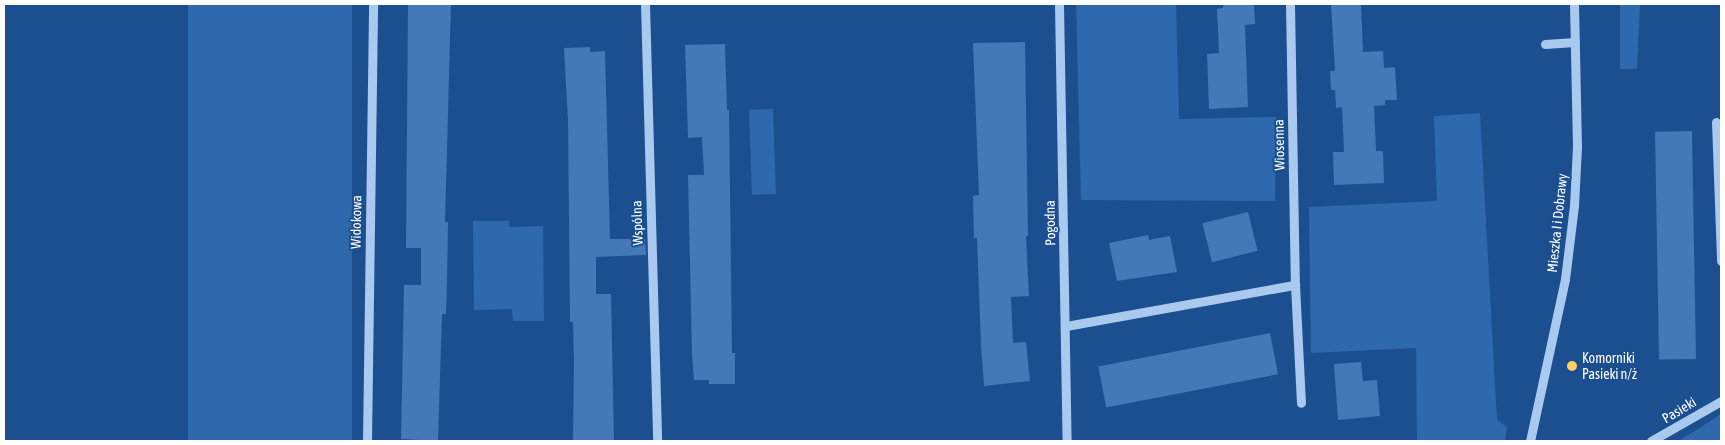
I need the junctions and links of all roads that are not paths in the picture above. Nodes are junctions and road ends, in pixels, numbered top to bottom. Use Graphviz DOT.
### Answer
graph roads {
  1 [pos="373,4"];
  2 [pos="646,4"];
  3 [pos="1059,4"];
  4 [pos="1290,4"];
  5 [pos="1574,4"];
  6 [pos="1575,42"];
  7 [pos="1545,44"];
  8 [pos="1716,122"];
  9 [pos="1721,261"];
  10 [pos="1295,286"];
  11 [pos="1066,326"];
  12 [pos="1721,401"];
  13 [pos="1301,402"];
  14 [pos="367,441"];
  15 [pos="657,441"];
  16 [pos="1067,441"];
  17 [pos="1530,441"];
  18 [pos="1651,441"];
  1 -- 14 [label="street, Widokowa"];
  2 -- 15 [label="street, Wspólna"];
  3 -- 11 [label="street, Pogodna"];
  4 -- 10 [label="street, Wiosenna"];
  5 -- 6 [label="street, Mieszka I i Dobrawy"];
  6 -- 7 [label="street"];
  6 -- 17 [label="street, Mieszka I i Dobrawy"];
  8 -- 9 [label="street"];
  10 -- 11 [label="street"];
  10 -- 13 [label="street, Wiosenna"];
  11 -- 16 [label="street, Pogodna"];
  12 -- 18 [label="street, Pasieki"];
}
